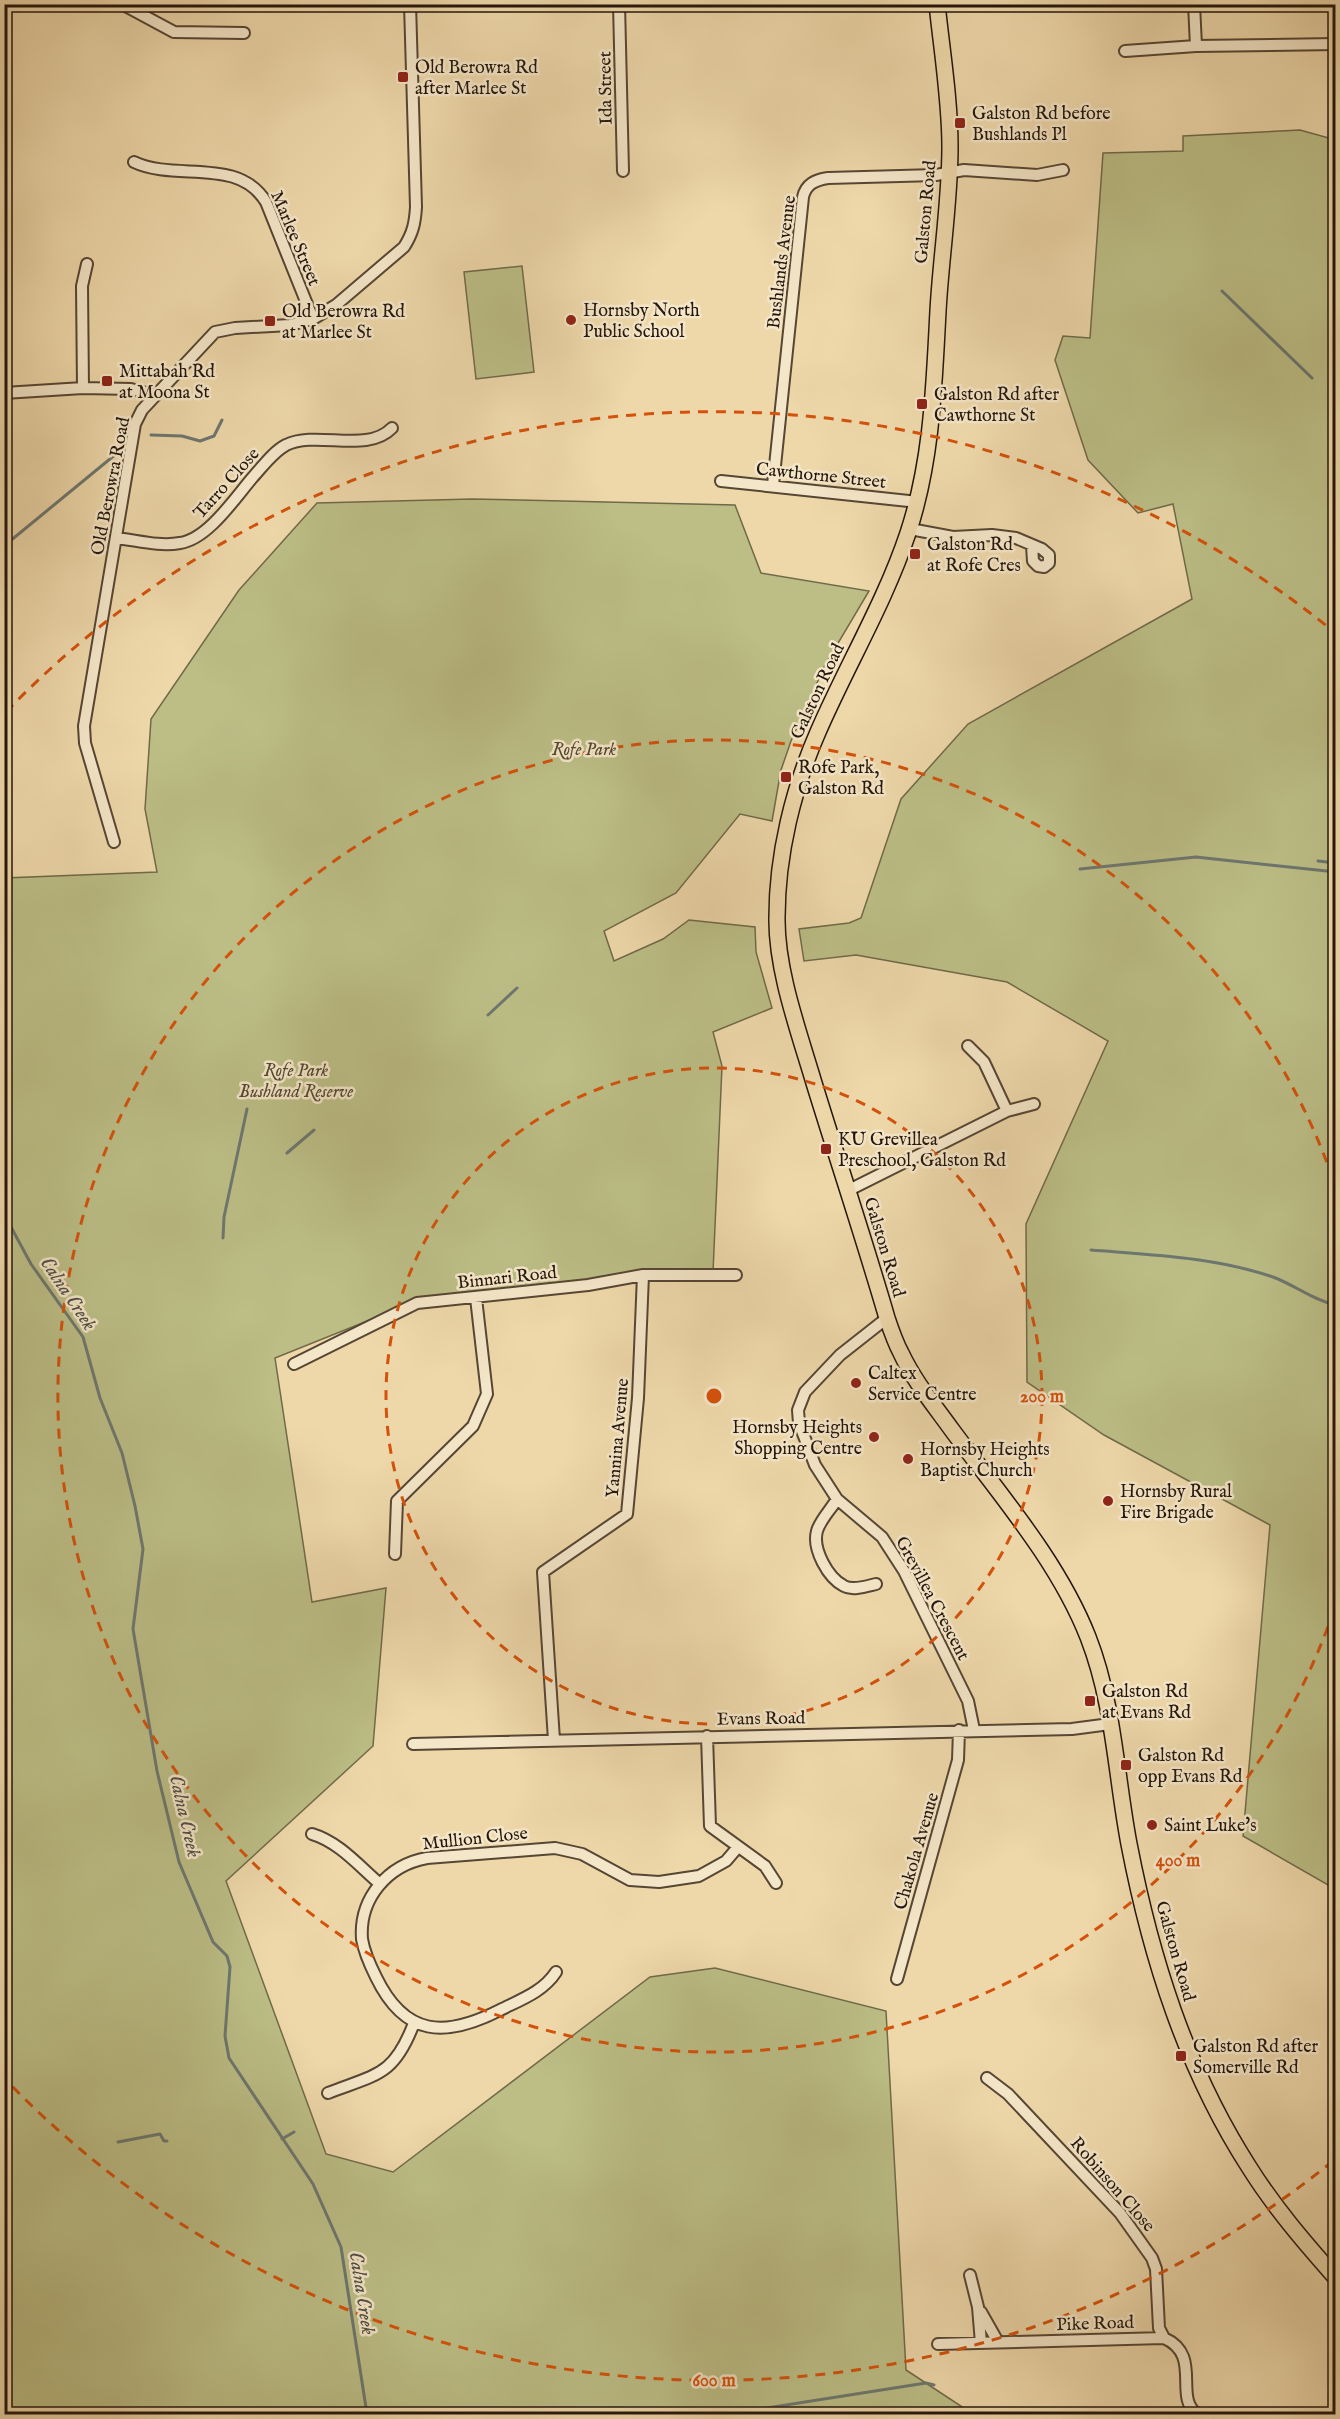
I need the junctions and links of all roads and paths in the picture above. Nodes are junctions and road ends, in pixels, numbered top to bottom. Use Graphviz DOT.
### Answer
graph roads {
  1 [pos="122,4"];
  2 [pos="410,4"];
  3 [pos="619,4"];
  4 [pos="937,4"];
  5 [pos="1194,4"];
  6 [pos="244,33"];
  7 [pos="1335,44"];
  8 [pos="1196,46"];
  9 [pos="1125,51"];
  10 [pos="134,162"];
  11 [pos="1064,170"];
  12 [pos="623,171"];
  13 [pos="949,173"];
  14 [pos="87,264"];
  15 [pos="313,319"];
  16 [pos="83,388"];
  17 [pos="4,393"];
  18 [pos="153,398"];
  19 [pos="392,428"];
  20 [pos="721,481"];
  21 [pos="773,485"];
  22 [pos="918,502"];
  23 [pos="910,529"];
  24 [pos="116,538"];
  25 [pos="1032,546"];
  26 [pos="114,842"];
  27 [pos="968,1046"];
  28 [pos="1034,1104"];
  29 [pos="1006,1111"];
  30 [pos="847,1191"];
  31 [pos="644,1275"];
  32 [pos="736,1275"];
  33 [pos="476,1298"];
  34 [pos="886,1318"];
  35 [pos="294,1364"];
  36 [pos="837,1499"];
  37 [pos="395,1554"];
  38 [pos="876,1584"];
  39 [pos="1110,1724"];
  40 [pos="959,1730"];
  41 [pos="974,1730"];
  42 [pos="707,1736"];
  43 [pos="555,1740"];
  44 [pos="413,1744"];
  45 [pos="312,1834"];
  46 [pos="738,1846"];
  47 [pos="380,1884"];
  48 [pos="776,1884"];
  49 [pos="556,1972"];
  50 [pos="897,1979"];
  51 [pos="414,2023"];
  52 [pos="987,2078"];
  53 [pos="328,2093"];
  54 [pos="970,2276"];
  55 [pos="1335,2278"];
  56 [pos="978,2307"];
  57 [pos="1164,2338"];
  58 [pos="998,2342"];
  59 [pos="981,2343"];
  60 [pos="938,2344"];
  61 [pos="1197,2415"];
  1 -- 6 [label="street"];
  2 -- 15 [label="street, Old Berowra Road"];
  3 -- 12 [label="street, Ida Street"];
  4 -- 13 [label="main road, Galston Road"];
  5 -- 8 [label="street"];
  7 -- 8 [label="street"];
  8 -- 9 [label="street"];
  10 -- 15 [label="street, Marlee Street"];
  11 -- 13 [label="street"];
  13 -- 21 [label="street, Bushlands Avenue"];
  13 -- 22 [label="main road, Galston Road"];
  14 -- 16 [label="street"];
  15 -- 18 [label="street, Old Berowra Road"];
  16 -- 17 [label="street"];
  16 -- 18 [label="street"];
  18 -- 24 [label="street, Old Berowra Road"];
  19 -- 24 [label="street, Tarro Close"];
  20 -- 21 [label="street, Cawthorne Street"];
  21 -- 22 [label="street, Cawthorne Street"];
  22 -- 23 [label="main road, Galston Road"];
  23 -- 25 [label="street"];
  23 -- 30 [label="main road, Galston Road"];
  24 -- 26 [label="street, Old Berowra Road"];
  27 -- 29 [label="street"];
  28 -- 29 [label="street"];
  29 -- 30 [label="street"];
  30 -- 34 [label="main road, Galston Road"];
  31 -- 32 [label="street, Binnari Road"];
  31 -- 33 [label="street, Binnari Road"];
  31 -- 43 [label="street, Yannina Avenue"];
  33 -- 35 [label="street, Binnari Road"];
  33 -- 37 [label="street"];
  34 -- 36 [label="street, Grevillea Crescent"];
  34 -- 39 [label="main road, Galston Road"];
  36 -- 38 [label="street"];
  36 -- 41 [label="street, Grevillea Crescent"];
  39 -- 41 [label="street, Evans Road"];
  39 -- 55 [label="main road, Galston Road"];
  40 -- 41 [label="street, Evans Road"];
  40 -- 42 [label="street, Evans Road"];
  40 -- 50 [label="street, Chakola Avenue"];
  42 -- 43 [label="street, Evans Road"];
  42 -- 46 [label="street"];
  43 -- 44 [label="street, Evans Road"];
  45 -- 47 [label="street"];
  46 -- 47 [label="street, Mullion Close"];
  46 -- 48 [label="street"];
  47 -- 51 [label="street, Mullion Close"];
  49 -- 51 [label="street"];
  51 -- 53 [label="street"];
  52 -- 57 [label="street, Robinson Close"];
  54 -- 56 [label="street"];
  56 -- 58 [label="street"];
  56 -- 59 [label="street"];
  57 -- 58 [label="street, Pike Road"];
  57 -- 61 [label="street"];
  58 -- 59 [label="street, Pike Road"];
  59 -- 60 [label="street, Pike Road"];
}
